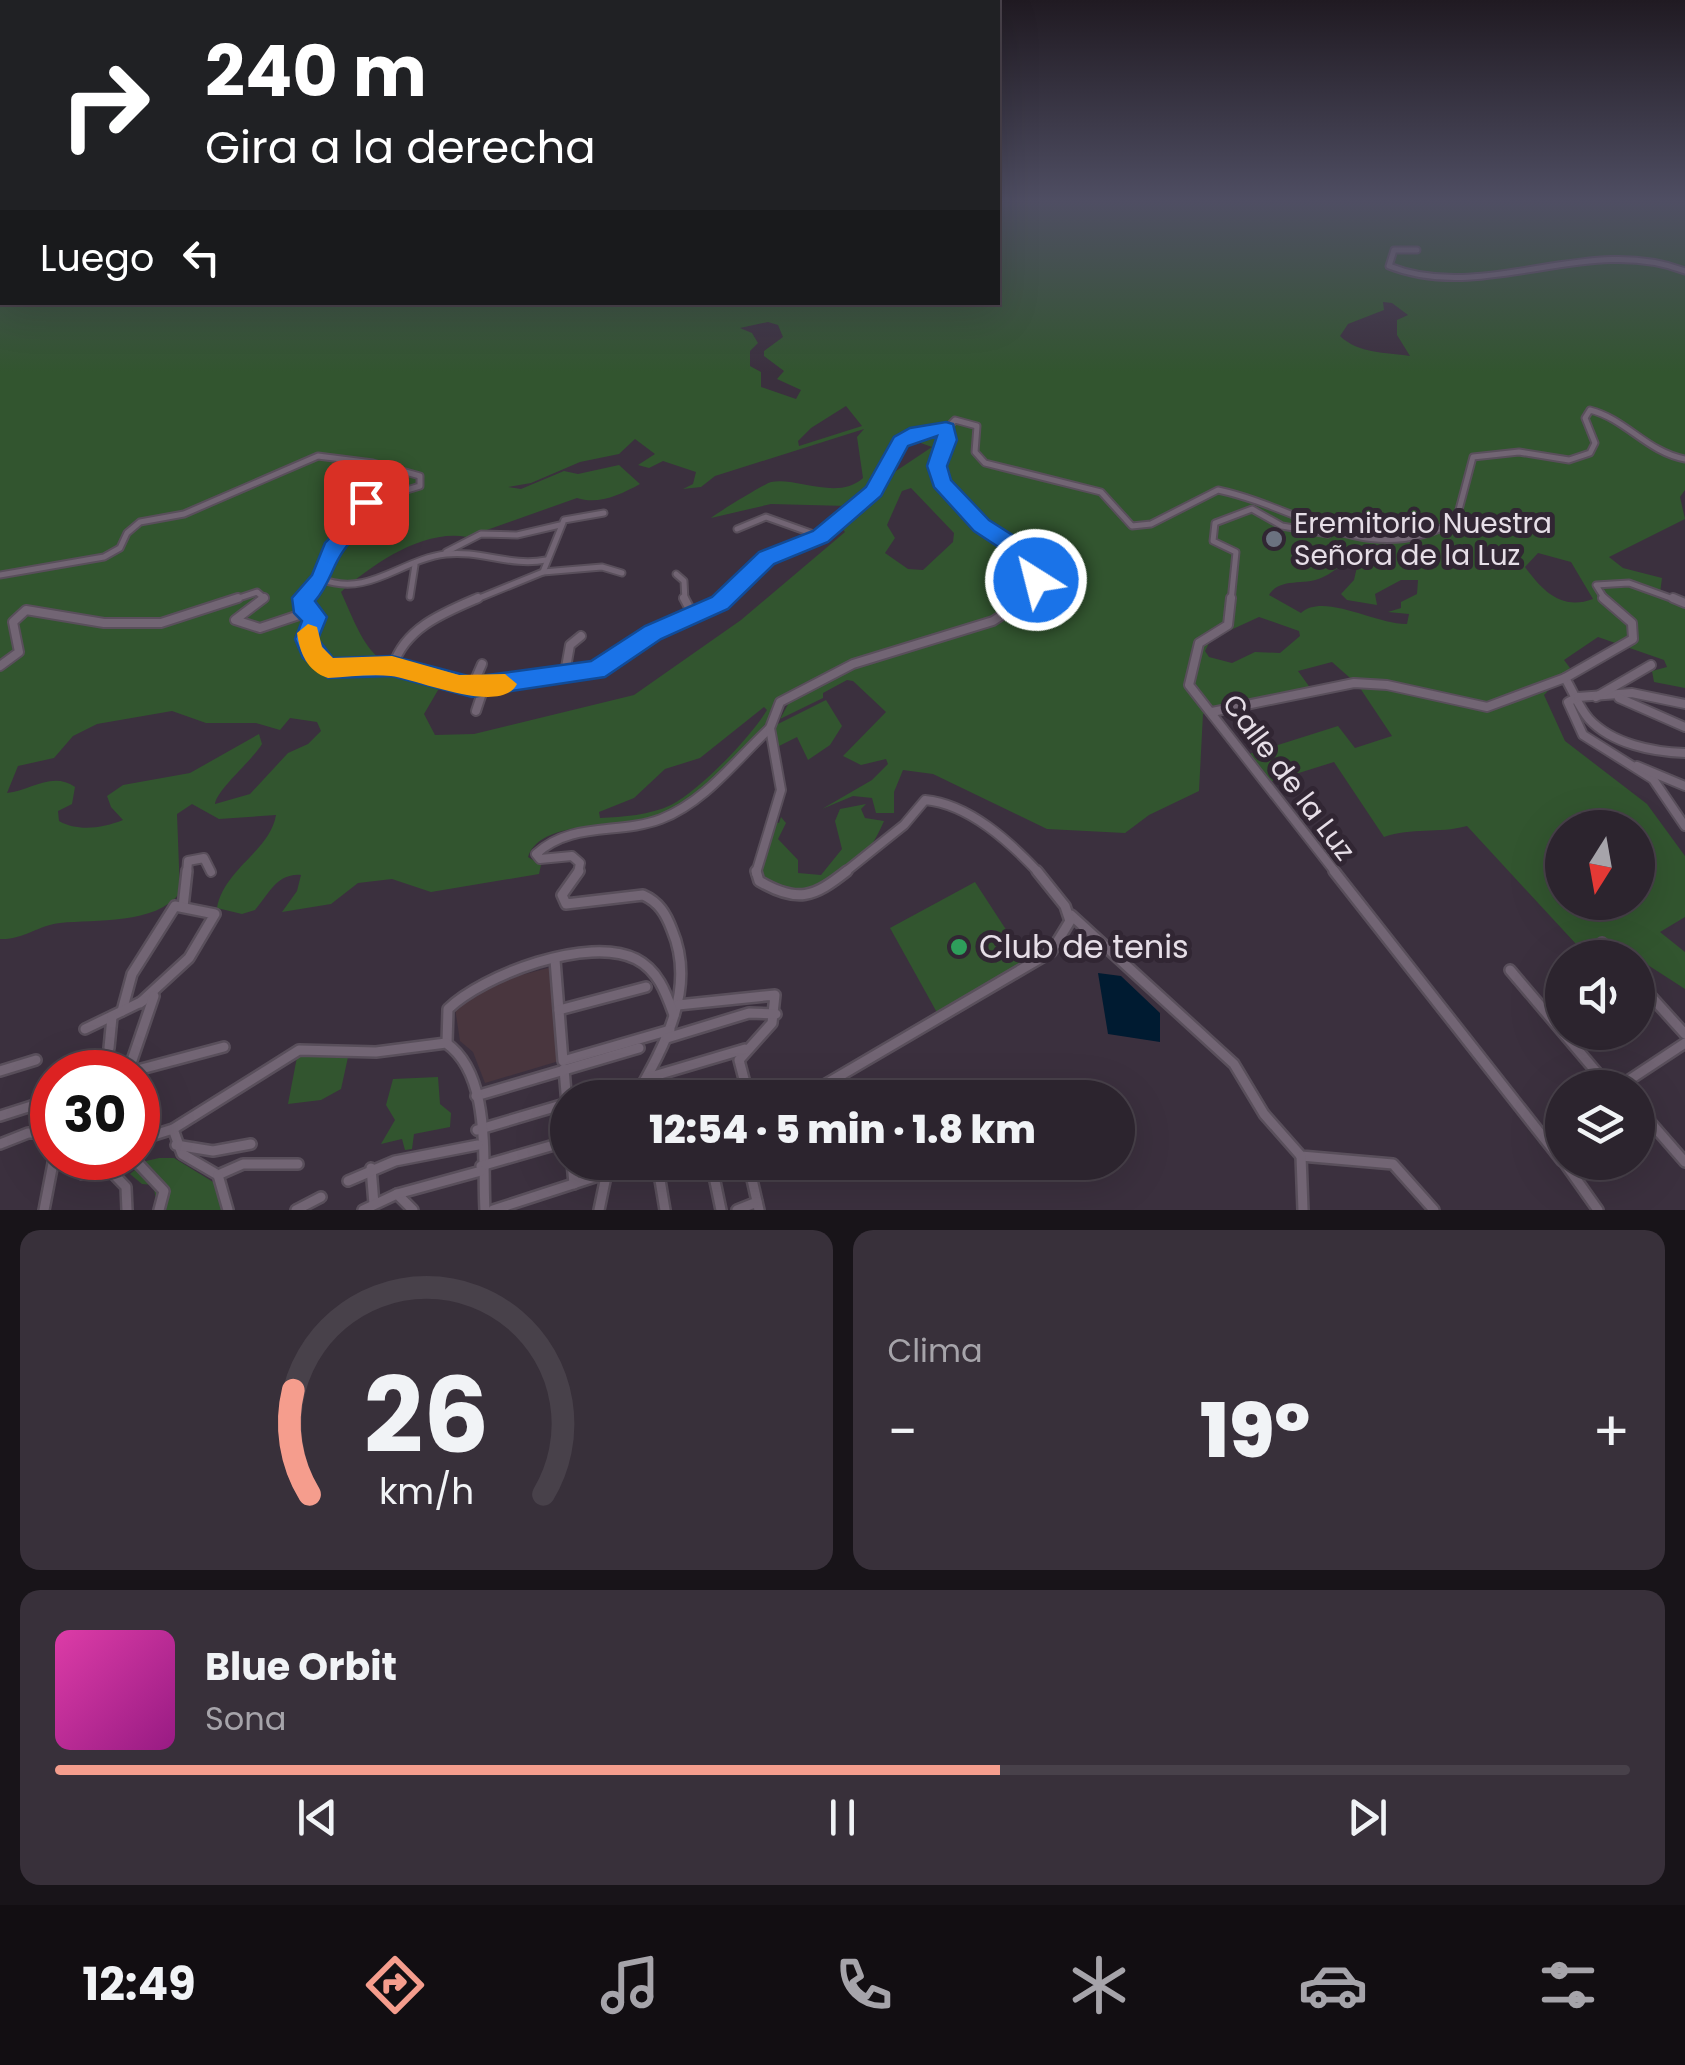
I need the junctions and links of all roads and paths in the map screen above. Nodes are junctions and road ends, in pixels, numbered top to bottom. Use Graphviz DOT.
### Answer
graph roads {
  1 [pos="1391,259"];
  2 [pos="1602,259"];
  3 [pos="1648,259"];
  4 [pos="1685,271"];
  5 [pos="946,429"];
  6 [pos="1685,459"];
  7 [pos="1268,508"];
  8 [pos="604,512"];
  9 [pos="560,525"];
  10 [pos="1282,526"];
  11 [pos="737,529"];
  12 [pos="1344,535"];
  13 [pos="820,536"];
  14 [pos="444,552"];
  15 [pos="547,560"];
  16 [pos="414,565"];
  17 [pos="543,572"];
  18 [pos="622,573"];
  19 [pos="676,574"];
  20 [pos="0,575"];
  21 [pos="322,579"];
  22 [pos="410,598"];
  23 [pos="1685,603"];
  24 [pos="305,613"];
  25 [pos="693,615"];
  26 [pos="581,636"];
  27 [pos="482,664"];
  28 [pos="1651,665"];
  29 [pos="0,666"];
  30 [pos="392,666"];
  31 [pos="564,673"];
  32 [pos="1565,678"];
  33 [pos="472,687"];
  34 [pos="484,687"];
  35 [pos="1578,697"];
  36 [pos="1595,697"];
  37 [pos="1618,698"];
  38 [pos="1685,704"];
  39 [pos="476,711"];
  40 [pos="1212,712"];
  41 [pos="770,728"];
  42 [pos="1685,729"];
  43 [pos="1685,753"];
  44 [pos="1626,763"];
  45 [pos="1685,786"];
  46 [pos="1685,826"];
  47 [pos="211,872"];
  48 [pos="183,907"];
  49 [pos="1069,913"];
  50 [pos="555,960"];
  51 [pos="1510,970"];
  52 [pos="646,987"];
  53 [pos="1655,1001"];
  54 [pos="140,1002"];
  55 [pos="678,1005"];
  56 [pos="559,1010"];
  57 [pos="117,1014"];
  58 [pos="776,1014"];
  59 [pos="674,1017"];
  60 [pos="85,1029"];
  61 [pos="668,1034"];
  62 [pos="1685,1034"];
  63 [pos="448,1043"];
  64 [pos="1685,1043"];
  65 [pos="109,1048"];
  66 [pos="224,1048"];
  67 [pos="639,1048"];
  68 [pos="746,1049"];
  69 [pos="136,1050"];
  70 [pos="30,1062"];
  71 [pos="160,1064"];
  72 [pos="564,1069"];
  73 [pos="1601,1070"];
  74 [pos="1643,1070"];
  75 [pos="0,1072"];
  76 [pos="646,1078"];
  77 [pos="565,1080"];
  78 [pos="745,1080"];
  79 [pos="833,1080"];
  80 [pos="476,1096"];
  81 [pos="30,1106"];
  82 [pos="550,1108"];
  83 [pos="0,1116"];
  84 [pos="173,1128"];
  85 [pos="1655,1128"];
  86 [pos="478,1130"];
  87 [pos="160,1132"];
  88 [pos="30,1133"];
  89 [pos="1545,1137"];
  90 [pos="0,1144"];
  91 [pos="251,1144"];
  92 [pos="176,1145"];
  93 [pos="478,1145"];
  94 [pos="550,1147"];
  95 [pos="1301,1156"];
  96 [pos="1685,1162"];
  97 [pos="298,1164"];
  98 [pos="371,1168"];
  99 [pos="481,1168"];
  100 [pos="218,1175"];
  101 [pos="50,1180"];
  102 [pos="120,1180"];
  103 [pos="154,1180"];
  104 [pos="574,1180"];
  105 [pos="587,1180"];
  106 [pos="605,1180"];
  107 [pos="661,1180"];
  108 [pos="715,1180"];
  109 [pos="752,1180"];
  110 [pos="1576,1180"];
  111 [pos="348,1182"];
  112 [pos="574,1184"];
  113 [pos="396,1194"];
  114 [pos="321,1198"];
  115 [pos="374,1204"];
  116 [pos="758,1206"];
  117 [pos="44,1210"];
  118 [pos="127,1210"];
  119 [pos="159,1210"];
  120 [pos="228,1210"];
  121 [pos="296,1210"];
  122 [pos="363,1210"];
  123 [pos="413,1210"];
  124 [pos="484,1210"];
  125 [pos="493,1210"];
  126 [pos="600,1210"];
  127 [pos="665,1210"];
  128 [pos="722,1210"];
  129 [pos="737,1210"];
  130 [pos="1303,1210"];
  131 [pos="1434,1210"];
  132 [pos="1598,1210"];
  1 -- 2 [label="street"];
  3 -- 4 [label="street"];
  5 -- 7 [label="street"];
  5 -- 13 [label="street"];
  5 -- 41 [label="street"];
  6 -- 12 [label="street"];
  7 -- 10 [label="street"];
  7 -- 12 [label="street"];
  8 -- 9 [label="street"];
  9 -- 14 [label="street"];
  9 -- 15 [label="street"];
  10 -- 12 [label="street, Calle de la Luz"];
  10 -- 40 [label="street, Calle de la Luz"];
  11 -- 13 [label="street"];
  13 -- 25 [label="street"];
  14 -- 15 [label="street"];
  14 -- 16 [label="street"];
  15 -- 17 [label="street"];
  16 -- 21 [label="street"];
  16 -- 22 [label="street"];
  17 -- 18 [label="street"];
  17 -- 30 [label="street"];
  19 -- 25 [label="street"];
  20 -- 21 [label="street"];
  21 -- 24 [label="street"];
  23 -- 32 [label="street"];
  24 -- 29 [label="street"];
  24 -- 30 [label="street"];
  25 -- 31 [label="street"];
  26 -- 31 [label="street"];
  27 -- 33 [label="street"];
  28 -- 36 [label="street"];
  30 -- 33 [label="street"];
  31 -- 34 [label="street"];
  32 -- 35 [label="street"];
  32 -- 40 [label="street"];
  33 -- 34 [label="street"];
  34 -- 39 [label="street"];
  35 -- 36 [label="street"];
  35 -- 43 [label="street"];
  35 -- 44 [label="street"];
  36 -- 37 [label="street"];
  37 -- 38 [label="street"];
  37 -- 42 [label="street"];
  40 -- 89 [label="street, Calle de la Luz"];
  41 -- 49 [label="street"];
  41 -- 55 [label="street"];
  44 -- 45 [label="street"];
  44 -- 46 [label="street"];
  47 -- 48 [label="street"];
  48 -- 54 [label="street"];
  48 -- 57 [label="street"];
  49 -- 79 [label="street"];
  49 -- 95 [label="street"];
  50 -- 56 [label="street"];
  50 -- 59 [label="street"];
  50 -- 63 [label="street"];
  51 -- 73 [label="street"];
  52 -- 56 [label="street"];
  53 -- 62 [label="street"];
  54 -- 57 [label="street"];
  54 -- 69 [label="street"];
  55 -- 58 [label="street"];
  55 -- 59 [label="street"];
  56 -- 61 [label="street"];
  57 -- 60 [label="street"];
  57 -- 65 [label="street"];
  58 -- 61 [label="street"];
  58 -- 68 [label="street"];
  59 -- 61 [label="street"];
  61 -- 76 [label="street"];
  63 -- 80 [label="street"];
  63 -- 84 [label="street"];
  64 -- 74 [label="street"];
  66 -- 71 [label="street"];
  67 -- 72 [label="street"];
  68 -- 76 [label="street"];
  68 -- 78 [label="street"];
  70 -- 75 [label="street"];
  72 -- 77 [label="street"];
  72 -- 80 [label="street"];
  80 -- 86 [label="street"];
  81 -- 83 [label="street"];
  82 -- 86 [label="street"];
  84 -- 87 [label="street"];
  84 -- 92 [label="street"];
  85 -- 96 [label="street"];
  86 -- 93 [label="street"];
  88 -- 90 [label="street"];
  91 -- 92 [label="street"];
  92 -- 100 [label="street"];
  93 -- 98 [label="street"];
  93 -- 99 [label="street"];
  94 -- 99 [label="street"];
  95 -- 130 [label="street"];
  95 -- 131 [label="street"];
  97 -- 100 [label="street"];
  98 -- 111 [label="street"];
  98 -- 115 [label="street"];
  99 -- 113 [label="street"];
  99 -- 124 [label="street"];
  100 -- 120 [label="street"];
  101 -- 117 [label="street"];
  102 -- 118 [label="street"];
  103 -- 119 [label="street"];
  104 -- 112 [label="street"];
  105 -- 112 [label="street"];
  106 -- 126 [label="street"];
  107 -- 127 [label="street"];
  108 -- 128 [label="street"];
  109 -- 116 [label="street"];
  110 -- 132 [label="street, Calle de la Luz"];
  112 -- 125 [label="street"];
  113 -- 115 [label="street"];
  113 -- 123 [label="street"];
  114 -- 121 [label="street"];
  115 -- 122 [label="street"];
  116 -- 129 [label="street"];
}
